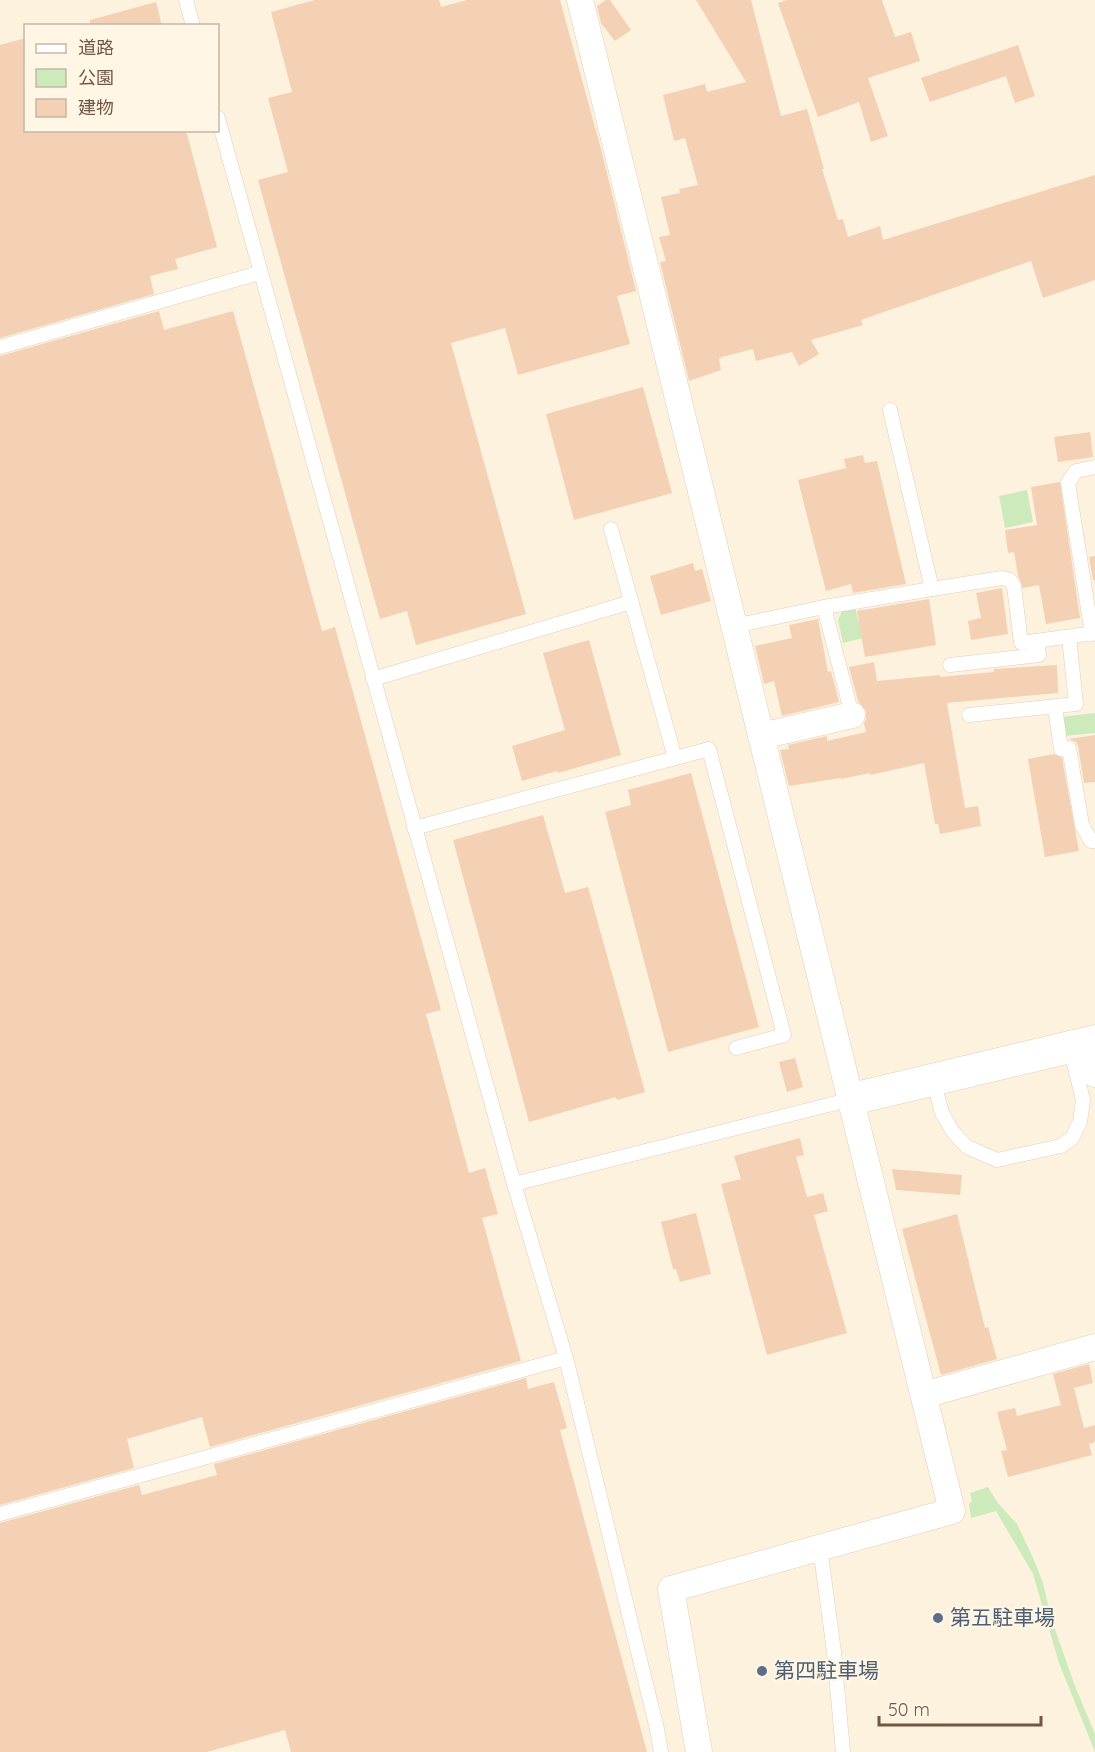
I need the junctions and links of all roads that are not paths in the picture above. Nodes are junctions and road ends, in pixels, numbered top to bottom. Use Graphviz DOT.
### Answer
graph roads {
  1 [pos="186,0"];
  2 [pos="581,0"];
  3 [pos="192,24"];
  4 [pos="219,122"];
  5 [pos="259,273"];
  6 [pos="0,346"];
  7 [pos="890,410"];
  8 [pos="1095,467"];
  9 [pos="611,529"];
  10 [pos="932,589"];
  11 [pos="631,602"];
  12 [pos="824,607"];
  13 [pos="734,626"];
  14 [pos="1093,634"];
  15 [pos="1069,638"];
  16 [pos="1037,641"];
  17 [pos="950,665"];
  18 [pos="373,679"];
  19 [pos="1055,707"];
  20 [pos="852,715"];
  21 [pos="969,715"];
  22 [pos="762,736"];
  23 [pos="675,758"];
  24 [pos="414,828"];
  25 [pos="1095,841"];
  26 [pos="1083,1044"];
  27 [pos="736,1048"];
  28 [pos="1095,1074"];
  29 [pos="933,1080"];
  30 [pos="852,1099"];
  31 [pos="514,1184"];
  32 [pos="1095,1347"];
  33 [pos="566,1358"];
  34 [pos="924,1395"];
  35 [pos="0,1514"];
  36 [pos="820,1547"];
  37 [pos="661,1752"];
  38 [pos="699,1752"];
  39 [pos="843,1752"];
  1 -- 3 [label="lane"];
  2 -- 13 [label="street"];
  4 -- 5 [label="lane"];
  5 -- 6 [label="lane"];
  5 -- 18 [label="lane"];
  7 -- 10 [label="lane"];
  8 -- 14 [label="lane"];
  9 -- 11 [label="lane"];
  10 -- 12 [label="lane"];
  10 -- 16 [label="lane"];
  11 -- 18 [label="lane"];
  11 -- 23 [label="lane"];
  12 -- 13 [label="lane"];
  12 -- 20 [label="lane"];
  13 -- 22 [label="street"];
  14 -- 15 [label="lane"];
  15 -- 16 [label="lane"];
  15 -- 19 [label="lane"];
  16 -- 17 [label="lane"];
  18 -- 24 [label="lane"];
  19 -- 21 [label="lane"];
  19 -- 25 [label="lane"];
  20 -- 22 [label="street"];
  22 -- 30 [label="street"];
  23 -- 24 [label="lane"];
  23 -- 27 [label="lane"];
  24 -- 31 [label="lane"];
  26 -- 28 [label="street"];
  26 -- 29 [label="street"];
  26 -- 29 [label="lane"];
  29 -- 30 [label="street"];
  30 -- 31 [label="lane"];
  30 -- 34 [label="street"];
  31 -- 33 [label="lane"];
  32 -- 34 [label="street"];
  33 -- 35 [label="lane"];
  33 -- 37 [label="lane"];
  34 -- 36 [label="street"];
  36 -- 38 [label="street"];
  36 -- 39 [label="lane"];
}
